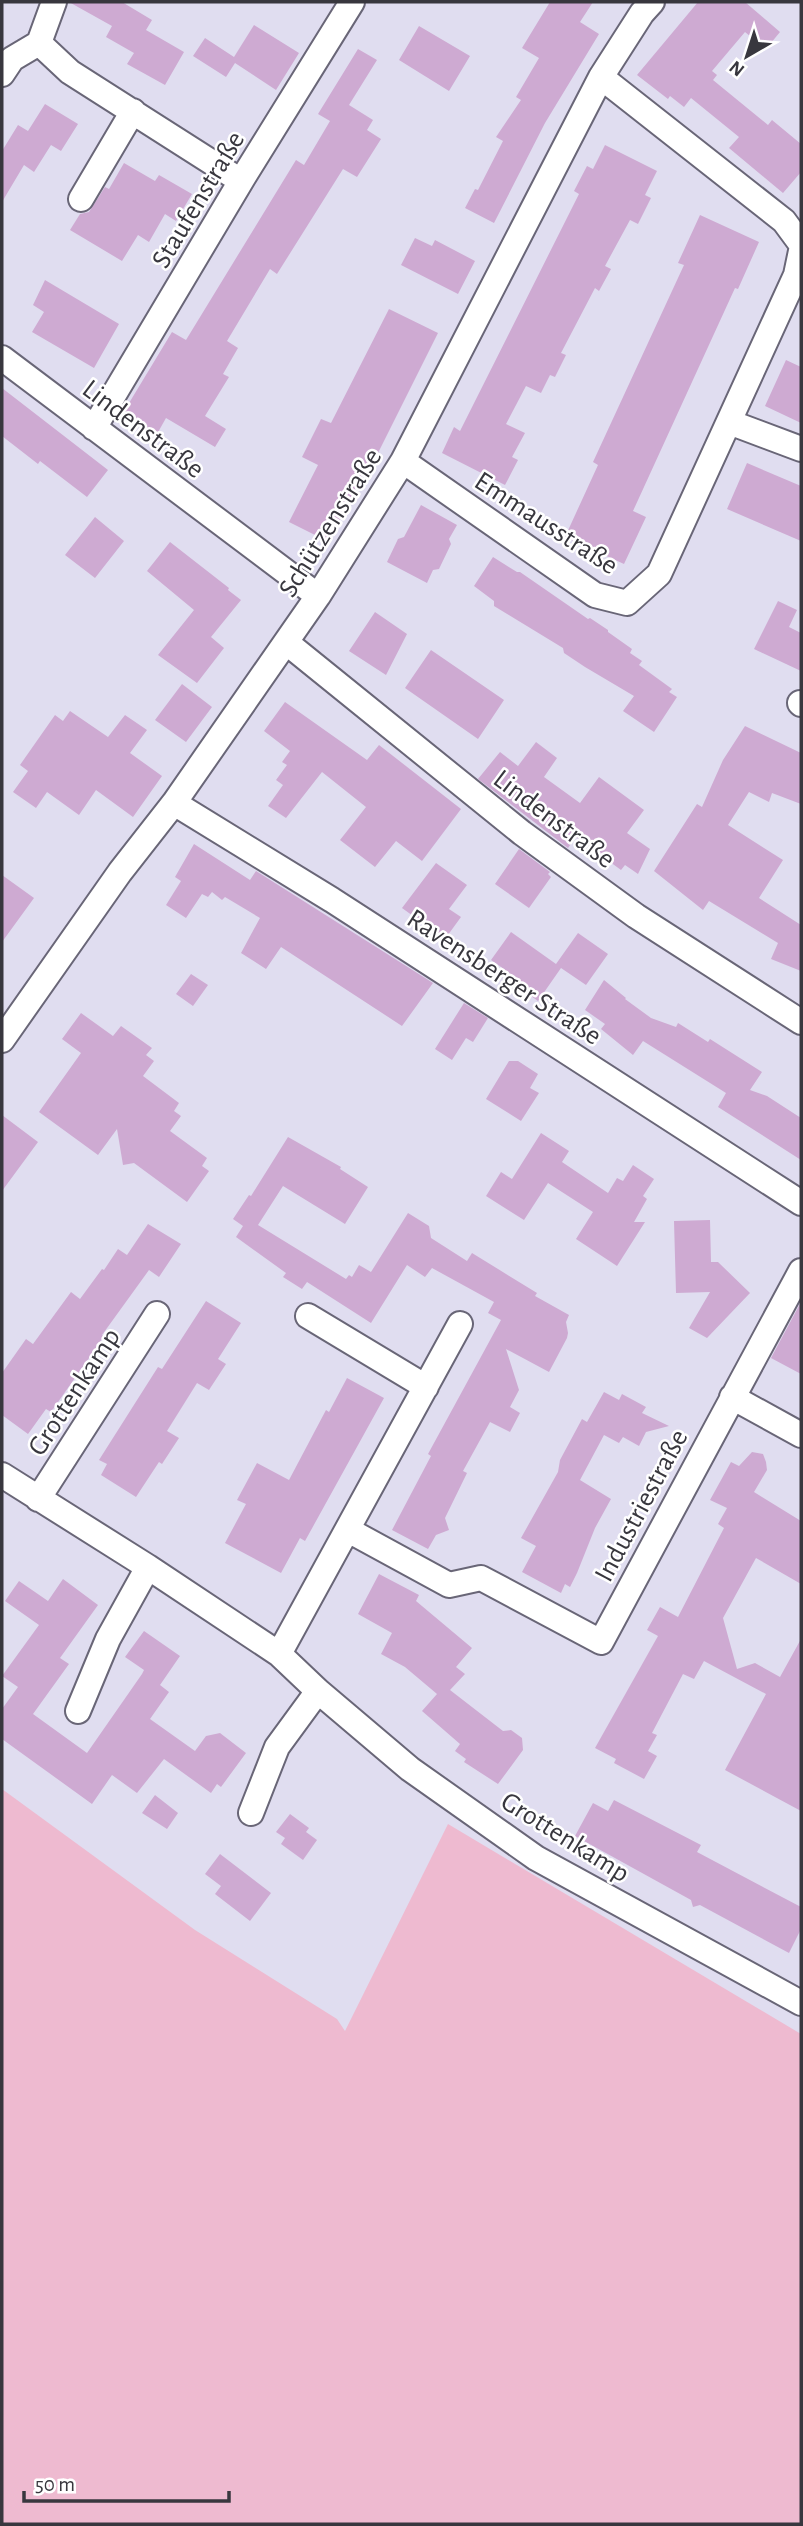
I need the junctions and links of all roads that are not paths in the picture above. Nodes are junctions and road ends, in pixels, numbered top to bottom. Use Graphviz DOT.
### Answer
graph roads {
  1 [pos="54,2"];
  2 [pos="352,2"];
  3 [pos="652,2"];
  4 [pos="39,43"];
  5 [pos="2,74"];
  6 [pos="601,77"];
  7 [pos="133,111"];
  8 [pos="241,181"];
  9 [pos="81,200"];
  10 [pos="801,244"];
  11 [pos="801,251"];
  12 [pos="2,358"];
  13 [pos="730,422"];
  14 [pos="94,428"];
  15 [pos="801,449"];
  16 [pos="403,461"];
  17 [pos="318,596"];
  18 [pos="287,643"];
  19 [pos="174,803"];
  20 [pos="801,1022"];
  21 [pos="2,1040"];
  22 [pos="801,1203"];
  23 [pos="801,1271"];
  24 [pos="157,1314"];
  25 [pos="308,1316"];
  26 [pos="460,1324"];
  27 [pos="426,1387"];
  28 [pos="732,1397"];
  29 [pos="801,1435"];
  30 [pos="2,1475"];
  31 [pos="38,1499"];
  32 [pos="348,1530"];
  33 [pos="148,1567"];
  34 [pos="279,1654"];
  35 [pos="318,1691"];
  36 [pos="78,1711"];
  37 [pos="251,1812"];
  38 [pos="801,2003"];
  1 -- 4 [label="street"];
  2 -- 8 [label="street, Staufenstraße"];
  3 -- 6 [label="street, Schützenstraße"];
  4 -- 5 [label="street"];
  4 -- 7 [label="street"];
  6 -- 10 [label="street"];
  6 -- 16 [label="street, Schützenstraße"];
  7 -- 8 [label="street"];
  7 -- 9 [label="street"];
  8 -- 14 [label="street, Staufenstraße"];
  11 -- 13 [label="street, Emmausstraße"];
  12 -- 14 [label="street, Lindenstraße"];
  13 -- 15 [label="street"];
  13 -- 16 [label="street, Emmausstraße"];
  14 -- 17 [label="street, Lindenstraße"];
  16 -- 17 [label="street, Schützenstraße"];
  17 -- 18 [label="street, Schützenstraße"];
  18 -- 19 [label="street, Schützenstraße"];
  18 -- 20 [label="street, Lindenstraße"];
  19 -- 21 [label="street, Schützenstraße"];
  19 -- 22 [label="street, Ravensberger Straße"];
  23 -- 28 [label="street, Industriestraße"];
  24 -- 31 [label="street, Grottenkamp"];
  25 -- 27 [label="street"];
  26 -- 27 [label="street"];
  27 -- 32 [label="street"];
  28 -- 29 [label="street"];
  28 -- 32 [label="street, Industriestraße"];
  30 -- 31 [label="street, Grottenkamp"];
  31 -- 33 [label="street, Grottenkamp"];
  32 -- 34 [label="street"];
  33 -- 34 [label="street, Grottenkamp"];
  33 -- 36 [label="street"];
  34 -- 35 [label="street, Grottenkamp"];
  35 -- 37 [label="street"];
  35 -- 38 [label="street, Grottenkamp"];
}
